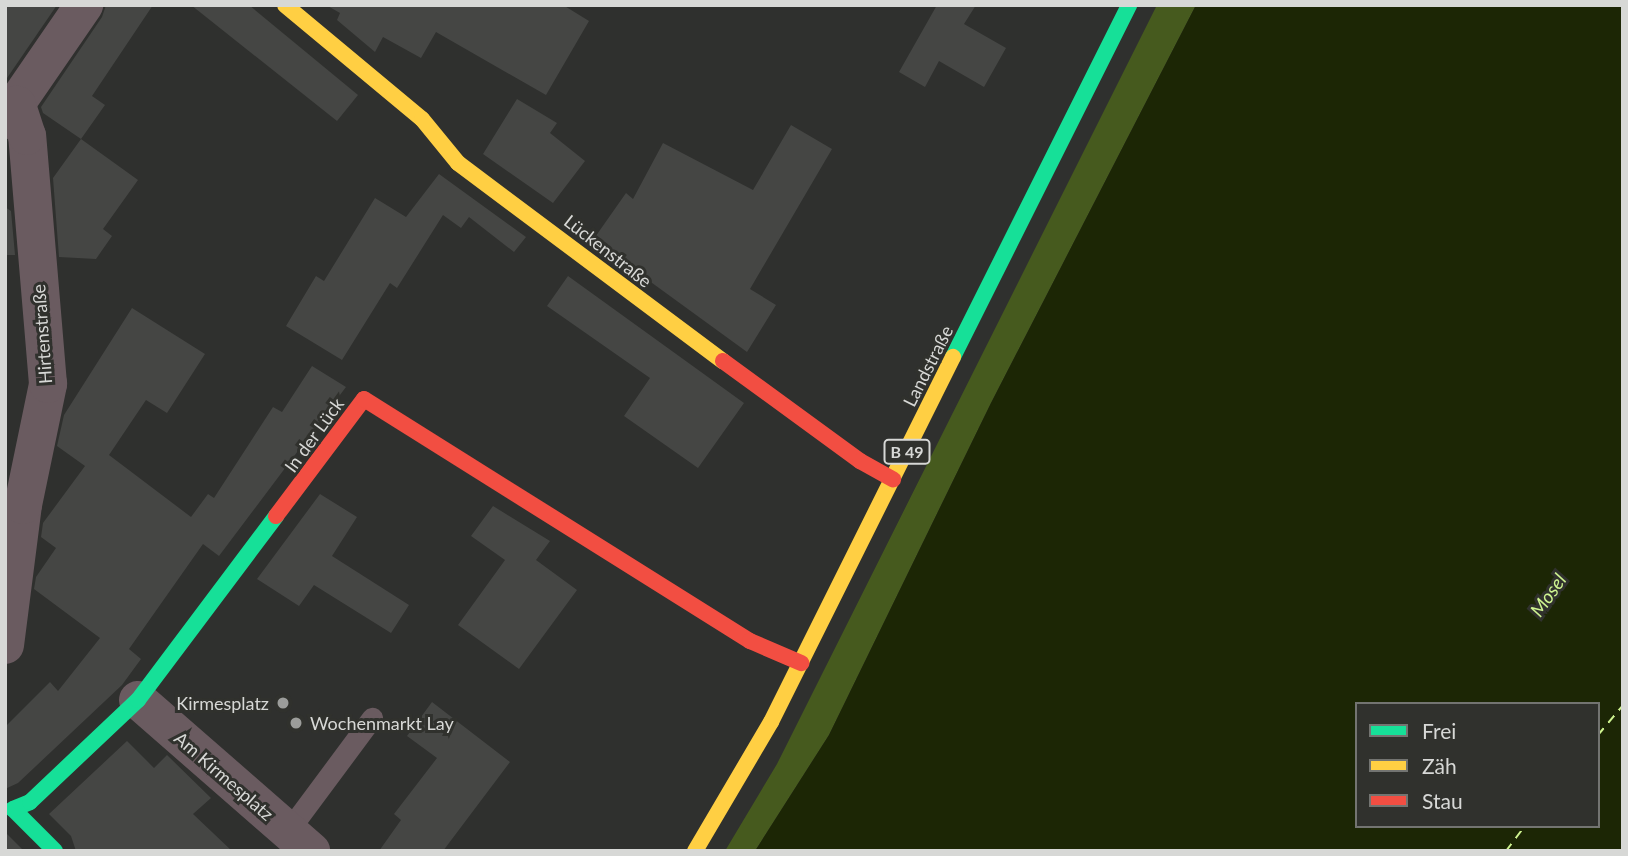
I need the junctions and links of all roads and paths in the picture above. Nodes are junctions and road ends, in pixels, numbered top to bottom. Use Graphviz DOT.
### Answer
graph roads {
  1 [pos="84,5"];
  2 [pos="285,5"];
  3 [pos="1129,5"];
  4 [pos="11,112"];
  5 [pos="893,479"];
  6 [pos="5,645"];
  7 [pos="801,663"];
  8 [pos="138,700"];
  9 [pos="372,718"];
  10 [pos="8,811"];
  11 [pos="300,841"];
  12 [pos="55,851"];
  13 [pos="695,851"];
  1 -- 4 [label="street"];
  2 -- 5 [label="street, Lückenstraße"];
  3 -- 5 [label="street, Landstraße / B 49"];
  4 -- 6 [label="street, Hirtenstraße"];
  5 -- 7 [label="street, Landstraße / B 49"];
  7 -- 8 [label="street, In der Lück"];
  7 -- 13 [label="street, Landstraße / B 49"];
  8 -- 10 [label="street, In der Lück"];
  8 -- 11 [label="street, Am Kirmesplatz"];
  9 -- 11 [label="lane"];
  10 -- 12 [label="street"];
}
